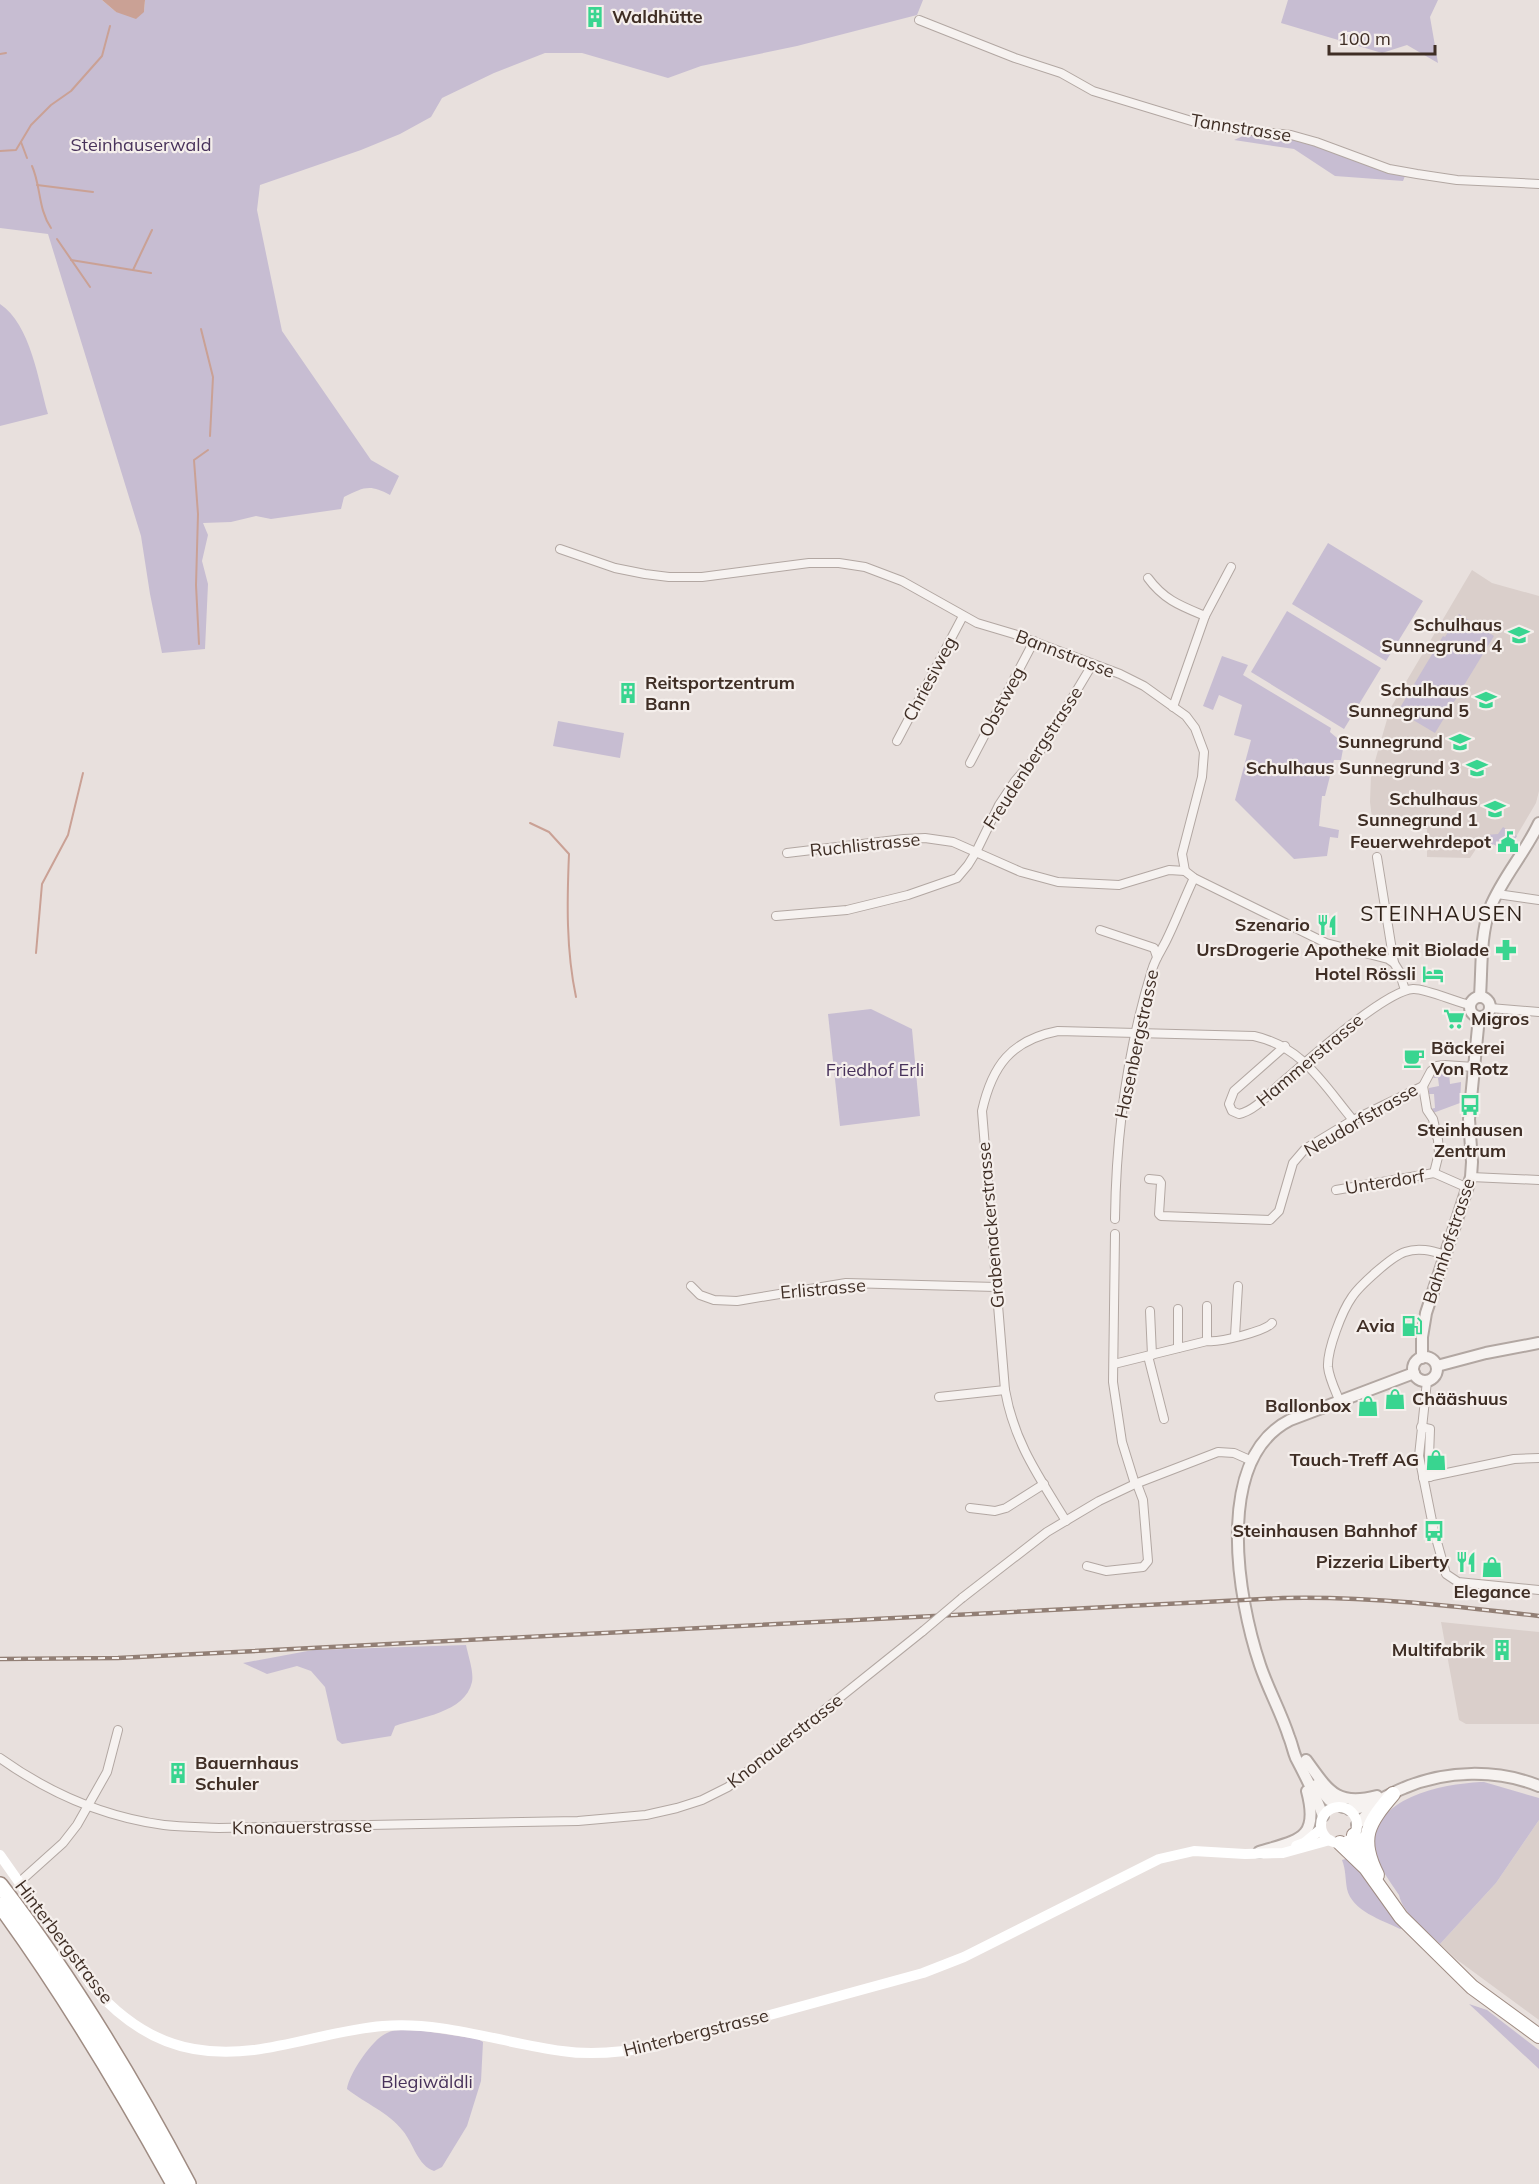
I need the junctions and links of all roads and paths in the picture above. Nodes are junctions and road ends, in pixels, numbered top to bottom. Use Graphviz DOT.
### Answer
graph roads {
  1 [pos="919,20"];
  2 [pos="1539,184"];
  3 [pos="560,549"];
  4 [pos="1231,567"];
  5 [pos="1148,578"];
  6 [pos="963,616"];
  7 [pos="1205,616"];
  8 [pos="1034,641"];
  9 [pos="1092,665"];
  10 [pos="1173,707"];
  11 [pos="897,741"];
  12 [pos="970,763"];
  13 [pos="1539,823"];
  14 [pos="976,852"];
  15 [pos="787,853"];
  16 [pos="1377,857"];
  17 [pos="1185,871"];
  18 [pos="1194,878"];
  19 [pos="1497,894"];
  20 [pos="1539,900"];
  21 [pos="776,916"];
  22 [pos="1100,930"];
  23 [pos="1157,957"];
  24 [pos="1394,963"];
  25 [pos="1405,990"];
  26 [pos="1480,996"];
  27 [pos="1470,1005"];
  28 [pos="1490,1008"];
  29 [pos="1539,1012"];
  30 [pos="1479,1017"];
  31 [pos="1136,1032"];
  32 [pos="1285,1046"];
  33 [pos="1305,1062"];
  34 [pos="1474,1067"];
  35 [pos="1423,1086"];
  36 [pos="1353,1120"];
  37 [pos="1434,1173"];
  38 [pos="1471,1177"];
  39 [pos="1149,1179"];
  40 [pos="1539,1180"];
  41 [pos="1468,1188"];
  42 [pos="1336,1190"];
  43 [pos="1115,1219"];
  44 [pos="1115,1234"];
  45 [pos="1446,1255"];
  46 [pos="691,1286"];
  47 [pos="1238,1286"];
  48 [pos="996,1287"];
  49 [pos="1207,1306"];
  50 [pos="1178,1309"];
  51 [pos="1150,1311"];
  52 [pos="1272,1323"];
  53 [pos="1235,1336"];
  54 [pos="1208,1341"];
  55 [pos="1539,1343"];
  56 [pos="1178,1348"];
  57 [pos="1150,1355"];
  58 [pos="1422,1358"];
  59 [pos="1114,1364"];
  60 [pos="1437,1366"];
  61 [pos="1414,1373"];
  62 [pos="1427,1381"];
  63 [pos="1005,1390"];
  64 [pos="939,1397"];
  65 [pos="1340,1402"];
  66 [pos="1164,1419"];
  67 [pos="1539,1458"];
  68 [pos="1252,1461"];
  69 [pos="1426,1478"];
  70 [pos="1044,1484"];
  71 [pos="1136,1484"];
  72 [pos="970,1508"];
  73 [pos="1066,1521"];
  74 [pos="1087,1566"];
  75 [pos="1538,1590"];
  76 [pos="118,1730"];
  77 [pos="0,1758"];
  78 [pos="1301,1759"];
  79 [pos="1539,1786"];
  80 [pos="1393,1794"];
  81 [pos="1376,1803"];
  82 [pos="88,1807"];
  83 [pos="1346,1808"];
  84 [pos="1323,1816"];
  85 [pos="1321,1829"];
  86 [pos="1356,1830"];
  87 [pos="1335,1842"];
  88 [pos="1273,1852"];
  89 [pos="1253,1854"];
  90 [pos="0,1855"];
  91 [pos="1366,1868"];
  92 [pos="24,1878"];
  93 [pos="0,1885"];
  94 [pos="1388,1896"];
  95 [pos="0,1905"];
  96 [pos="1437,1952"];
  97 [pos="1539,2028"];
  98 [pos="1539,2036"];
  99 [pos="174,2184"];
  100 [pos="188,2184"];
  1 -- 2 [label="street, Tannstrasse"];
  3 -- 6 [label="street, Bannstrasse"];
  4 -- 7 [label="street"];
  5 -- 7 [label="street"];
  6 -- 8 [label="street, Bannstrasse"];
  6 -- 11 [label="street, Chriesiweg"];
  7 -- 10 [label="street"];
  8 -- 9 [label="street, Bannstrasse"];
  8 -- 12 [label="street, Obstweg"];
  9 -- 10 [label="street, Bannstrasse"];
  9 -- 14 [label="street, Freudenbergstrasse"];
  10 -- 17 [label="street, Bannstrasse"];
  13 -- 19 [label="street"];
  14 -- 15 [label="street, Ruchlistrasse"];
  14 -- 17 [label="street, Ruchlistrasse"];
  14 -- 21 [label="street, Freudenbergstrasse"];
  16 -- 24 [label="street"];
  17 -- 18 [label="street"];
  18 -- 23 [label="street, Hasenbergstrasse"];
  18 -- 24 [label="street"];
  19 -- 20 [label="street"];
  19 -- 26 [label="street"];
  22 -- 23 [label="street"];
  23 -- 31 [label="street, Hasenbergstrasse"];
  24 -- 25 [label="street"];
  25 -- 27 [label="street"];
  25 -- 33 [label="street, Hammerstrasse"];
  26 -- 27 [label="street"];
  26 -- 28 [label="street"];
  27 -- 30 [label="street"];
  28 -- 29 [label="street"];
  28 -- 30 [label="street"];
  30 -- 34 [label="street, Bahnhofstrasse"];
  31 -- 32 [label="street, Grabenackerstrasse"];
  31 -- 43 [label="street, Hasenbergstrasse"];
  31 -- 48 [label="street, Grabenackerstrasse"];
  32 -- 33 [label="street"];
  32 -- 33 [label="street, Hammerstrasse"];
  33 -- 36 [label="street"];
  34 -- 35 [label="street, Neudorfstrasse"];
  34 -- 38 [label="street, Bahnhofstrasse"];
  35 -- 36 [label="street, Neudorfstrasse"];
  35 -- 37 [label="street"];
  36 -- 39 [label="street, Neudorfstrasse"];
  37 -- 41 [label="street"];
  37 -- 42 [label="street, Unterdorf"];
  38 -- 40 [label="street"];
  38 -- 41 [label="street, Bahnhofstrasse"];
  41 -- 45 [label="street, Bahnhofstrasse"];
  44 -- 59 [label="street"];
  45 -- 58 [label="street, Bahnhofstrasse"];
  45 -- 65 [label="street"];
  46 -- 48 [label="street, Erlistrasse"];
  47 -- 53 [label="street"];
  48 -- 63 [label="street, Grabenackerstrasse"];
  49 -- 54 [label="street"];
  50 -- 56 [label="street"];
  51 -- 57 [label="street"];
  52 -- 53 [label="street"];
  53 -- 54 [label="street"];
  54 -- 56 [label="street"];
  55 -- 60 [label="street"];
  56 -- 57 [label="street"];
  57 -- 59 [label="street"];
  57 -- 66 [label="street"];
  58 -- 60 [label="street"];
  58 -- 61 [label="street"];
  59 -- 71 [label="street"];
  60 -- 62 [label="street"];
  61 -- 62 [label="street"];
  61 -- 65 [label="street"];
  62 -- 69 [label="street"];
  63 -- 64 [label="street"];
  63 -- 70 [label="street, Grabenackerstrasse"];
  65 -- 68 [label="street"];
  67 -- 69 [label="street"];
  68 -- 71 [label="street, Knonauerstrasse"];
  68 -- 78 [label="street"];
  69 -- 75 [label="street"];
  70 -- 72 [label="street"];
  70 -- 73 [label="street, Grabenackerstrasse"];
  71 -- 73 [label="street, Knonauerstrasse"];
  71 -- 74 [label="street"];
  73 -- 82 [label="street, Knonauerstrasse, bridge"];
  76 -- 82 [label="street"];
  77 -- 82 [label="street, Knonauerstrasse"];
  78 -- 80 [label="street"];
  78 -- 83 [label="street"];
  78 -- 84 [label="street"];
  78 -- 89 [label="street"];
  79 -- 80 [label="street"];
  80 -- 81 [label="street"];
  80 -- 94 [label="highway"];
  81 -- 83 [label="street"];
  81 -- 86 [label="street"];
  82 -- 92 [label="street"];
  83 -- 84 [label="main road"];
  83 -- 86 [label="main road"];
  84 -- 85 [label="main road"];
  85 -- 87 [label="main road"];
  85 -- 88 [label="main road, Hinterbergstrasse"];
  86 -- 87 [label="main road"];
  86 -- 91 [label="highway"];
  87 -- 88 [label="main road, Hinterbergstrasse"];
  87 -- 91 [label="highway"];
  88 -- 89 [label="main road, Hinterbergstrasse"];
  89 -- 90 [label="main road, Hinterbergstrasse"];
  91 -- 94 [label="highway"];
  93 -- 100 [label="highway"];
  94 -- 96 [label="highway"];
  95 -- 99 [label="highway"];
  96 -- 97 [label="highway"];
  96 -- 98 [label="highway"];
}
